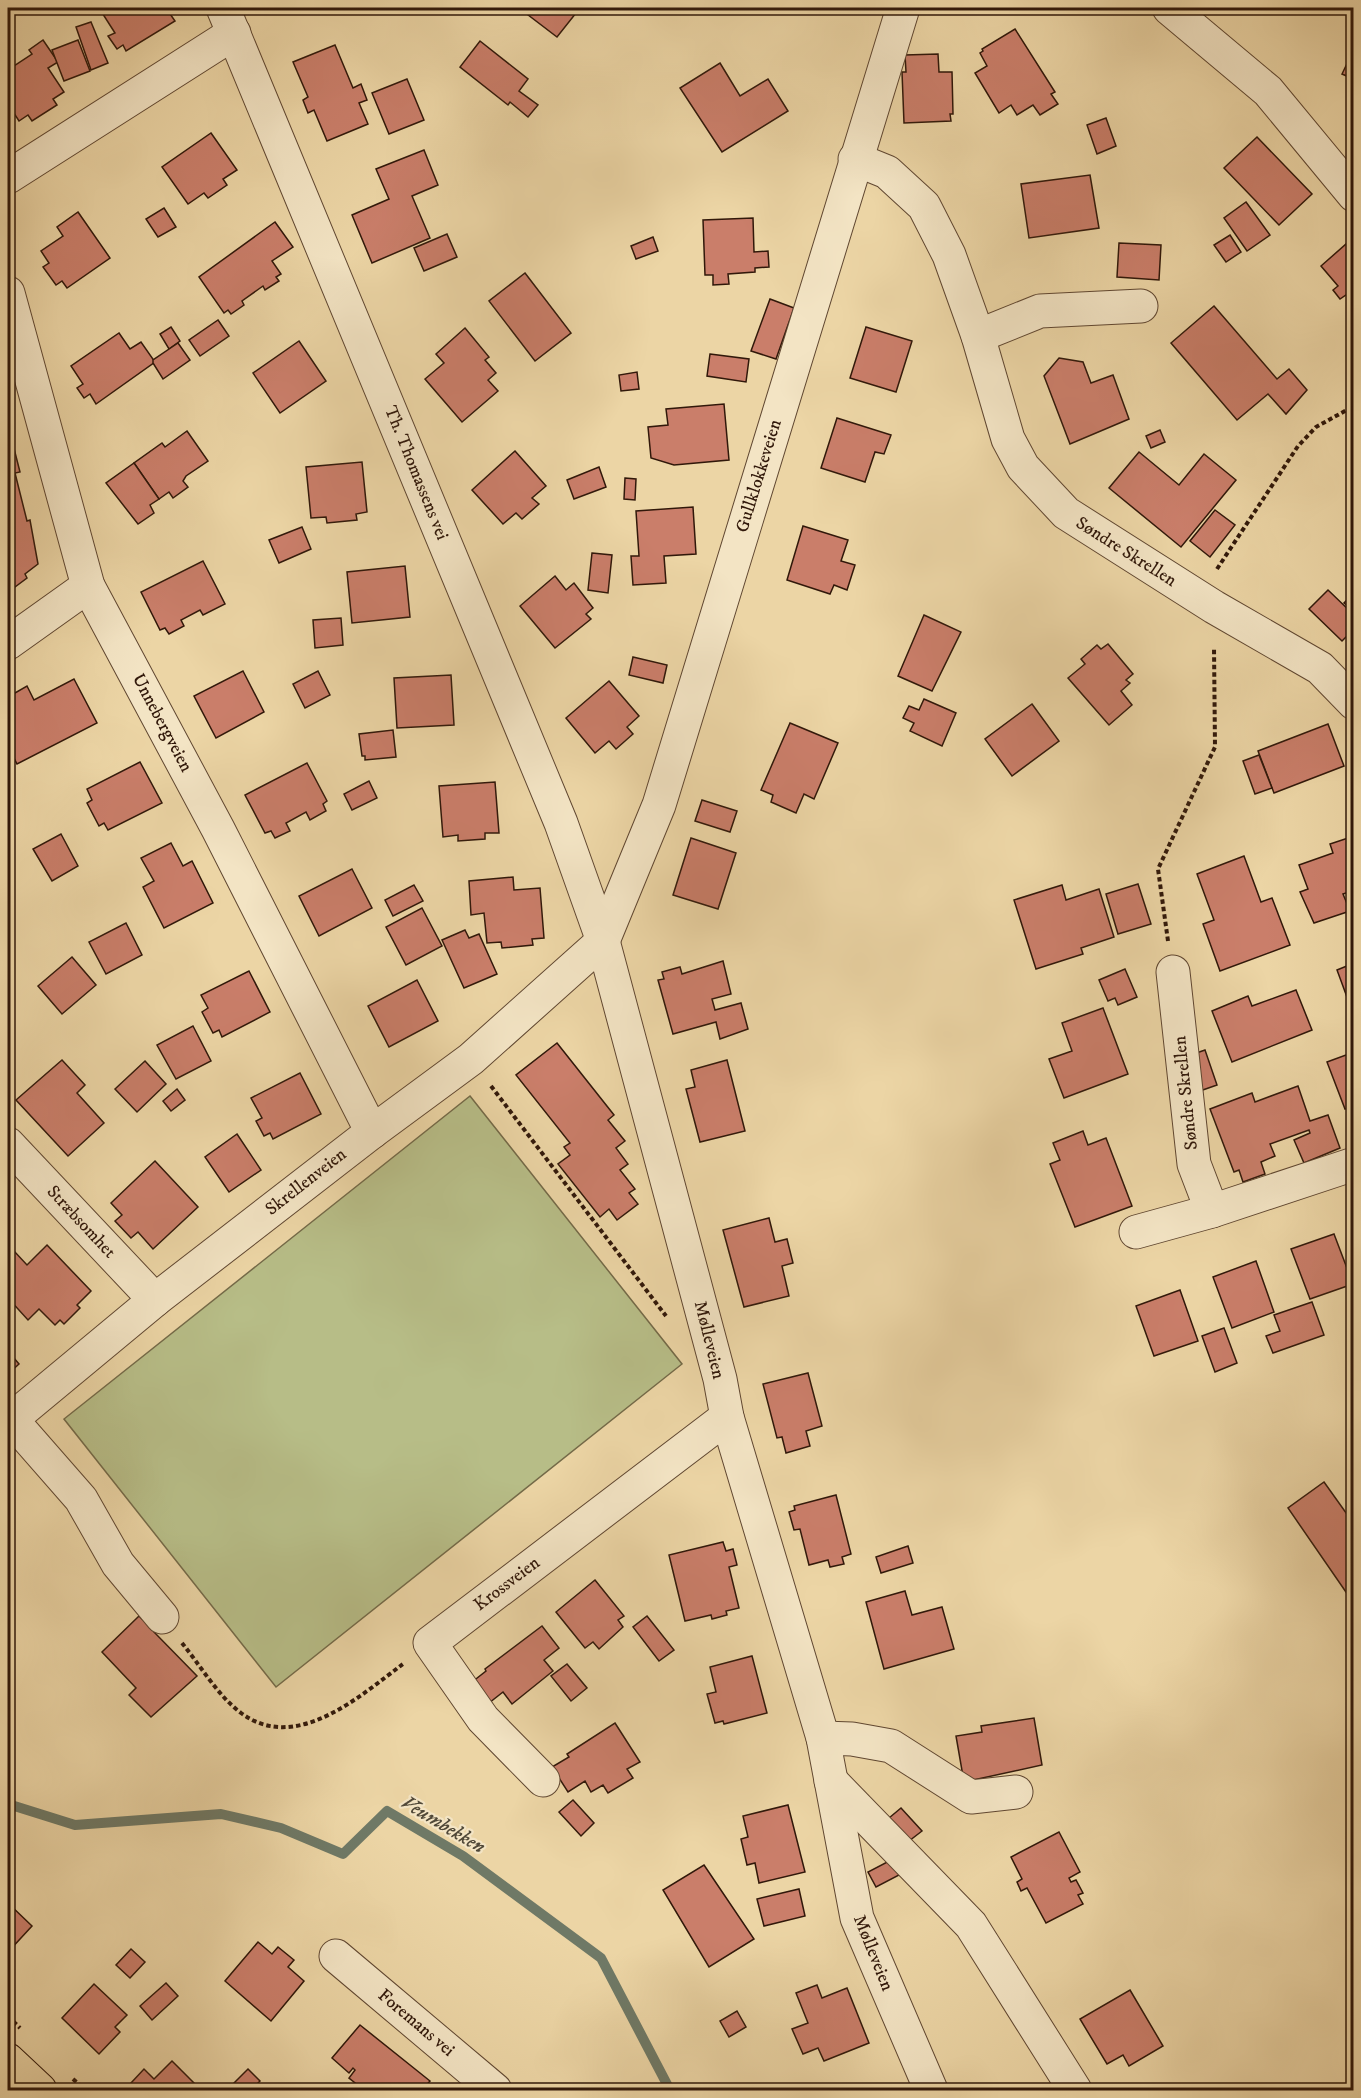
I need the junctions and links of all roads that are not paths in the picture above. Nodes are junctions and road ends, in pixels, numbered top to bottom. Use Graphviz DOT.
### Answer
graph roads {
  1 [pos="903,8"];
  2 [pos="1169,8"];
  3 [pos="229,20"];
  4 [pos="855,159"];
  5 [pos="8,177"];
  6 [pos="1353,195"];
  7 [pos="8,292"];
  8 [pos="1141,306"];
  9 [pos="978,336"];
  10 [pos="88,586"];
  11 [pos="8,643"];
  12 [pos="1353,703"];
  13 [pos="603,941"];
  14 [pos="1173,972"];
  15 [pos="372,1132"];
  16 [pos="8,1144"];
  17 [pos="1353,1164"];
  18 [pos="1212,1211"];
  19 [pos="1136,1232"];
  20 [pos="155,1300"];
  21 [pos="727,1417"];
  22 [pos="9,1421"];
  23 [pos="162,1617"];
  24 [pos="823,1738"];
  25 [pos="543,1780"];
  26 [pos="831,1781"];
  27 [pos="1016,1792"];
  28 [pos="336,1956"];
  29 [pos="8,2060"];
  30 [pos="40,2091"];
  31 [pos="495,2091"];
  32 [pos="931,2091"];
  33 [pos="1075,2091"];
  1 -- 4 [label="street, Gullklokkeveien"];
  2 -- 6 [label="street"];
  3 -- 5 [label="street"];
  3 -- 13 [label="street, Th. Thomassens vei"];
  4 -- 9 [label="street, Søndre Skrellen"];
  4 -- 13 [label="street, Gullklokkeveien"];
  7 -- 10 [label="street, Unnebergveien"];
  8 -- 9 [label="street"];
  9 -- 12 [label="street, Søndre Skrellen"];
  10 -- 11 [label="street"];
  10 -- 15 [label="street, Unnebergveien"];
  13 -- 15 [label="street, Skrellenveien"];
  13 -- 21 [label="street, Mølleveien"];
  14 -- 18 [label="street, Søndre Skrellen"];
  15 -- 20 [label="street, Skrellenveien"];
  16 -- 20 [label="street, Stræbsomhet"];
  17 -- 18 [label="street"];
  18 -- 19 [label="street"];
  20 -- 22 [label="street, Skrellenveien"];
  21 -- 24 [label="street, Mølleveien"];
  21 -- 25 [label="street, Krossveien"];
  22 -- 23 [label="street"];
  24 -- 26 [label="street, Mølleveien"];
  24 -- 27 [label="street"];
  26 -- 32 [label="street, Mølleveien"];
  26 -- 33 [label="street"];
  28 -- 31 [label="street, Foremans vei"];
  29 -- 30 [label="main road"];
}
